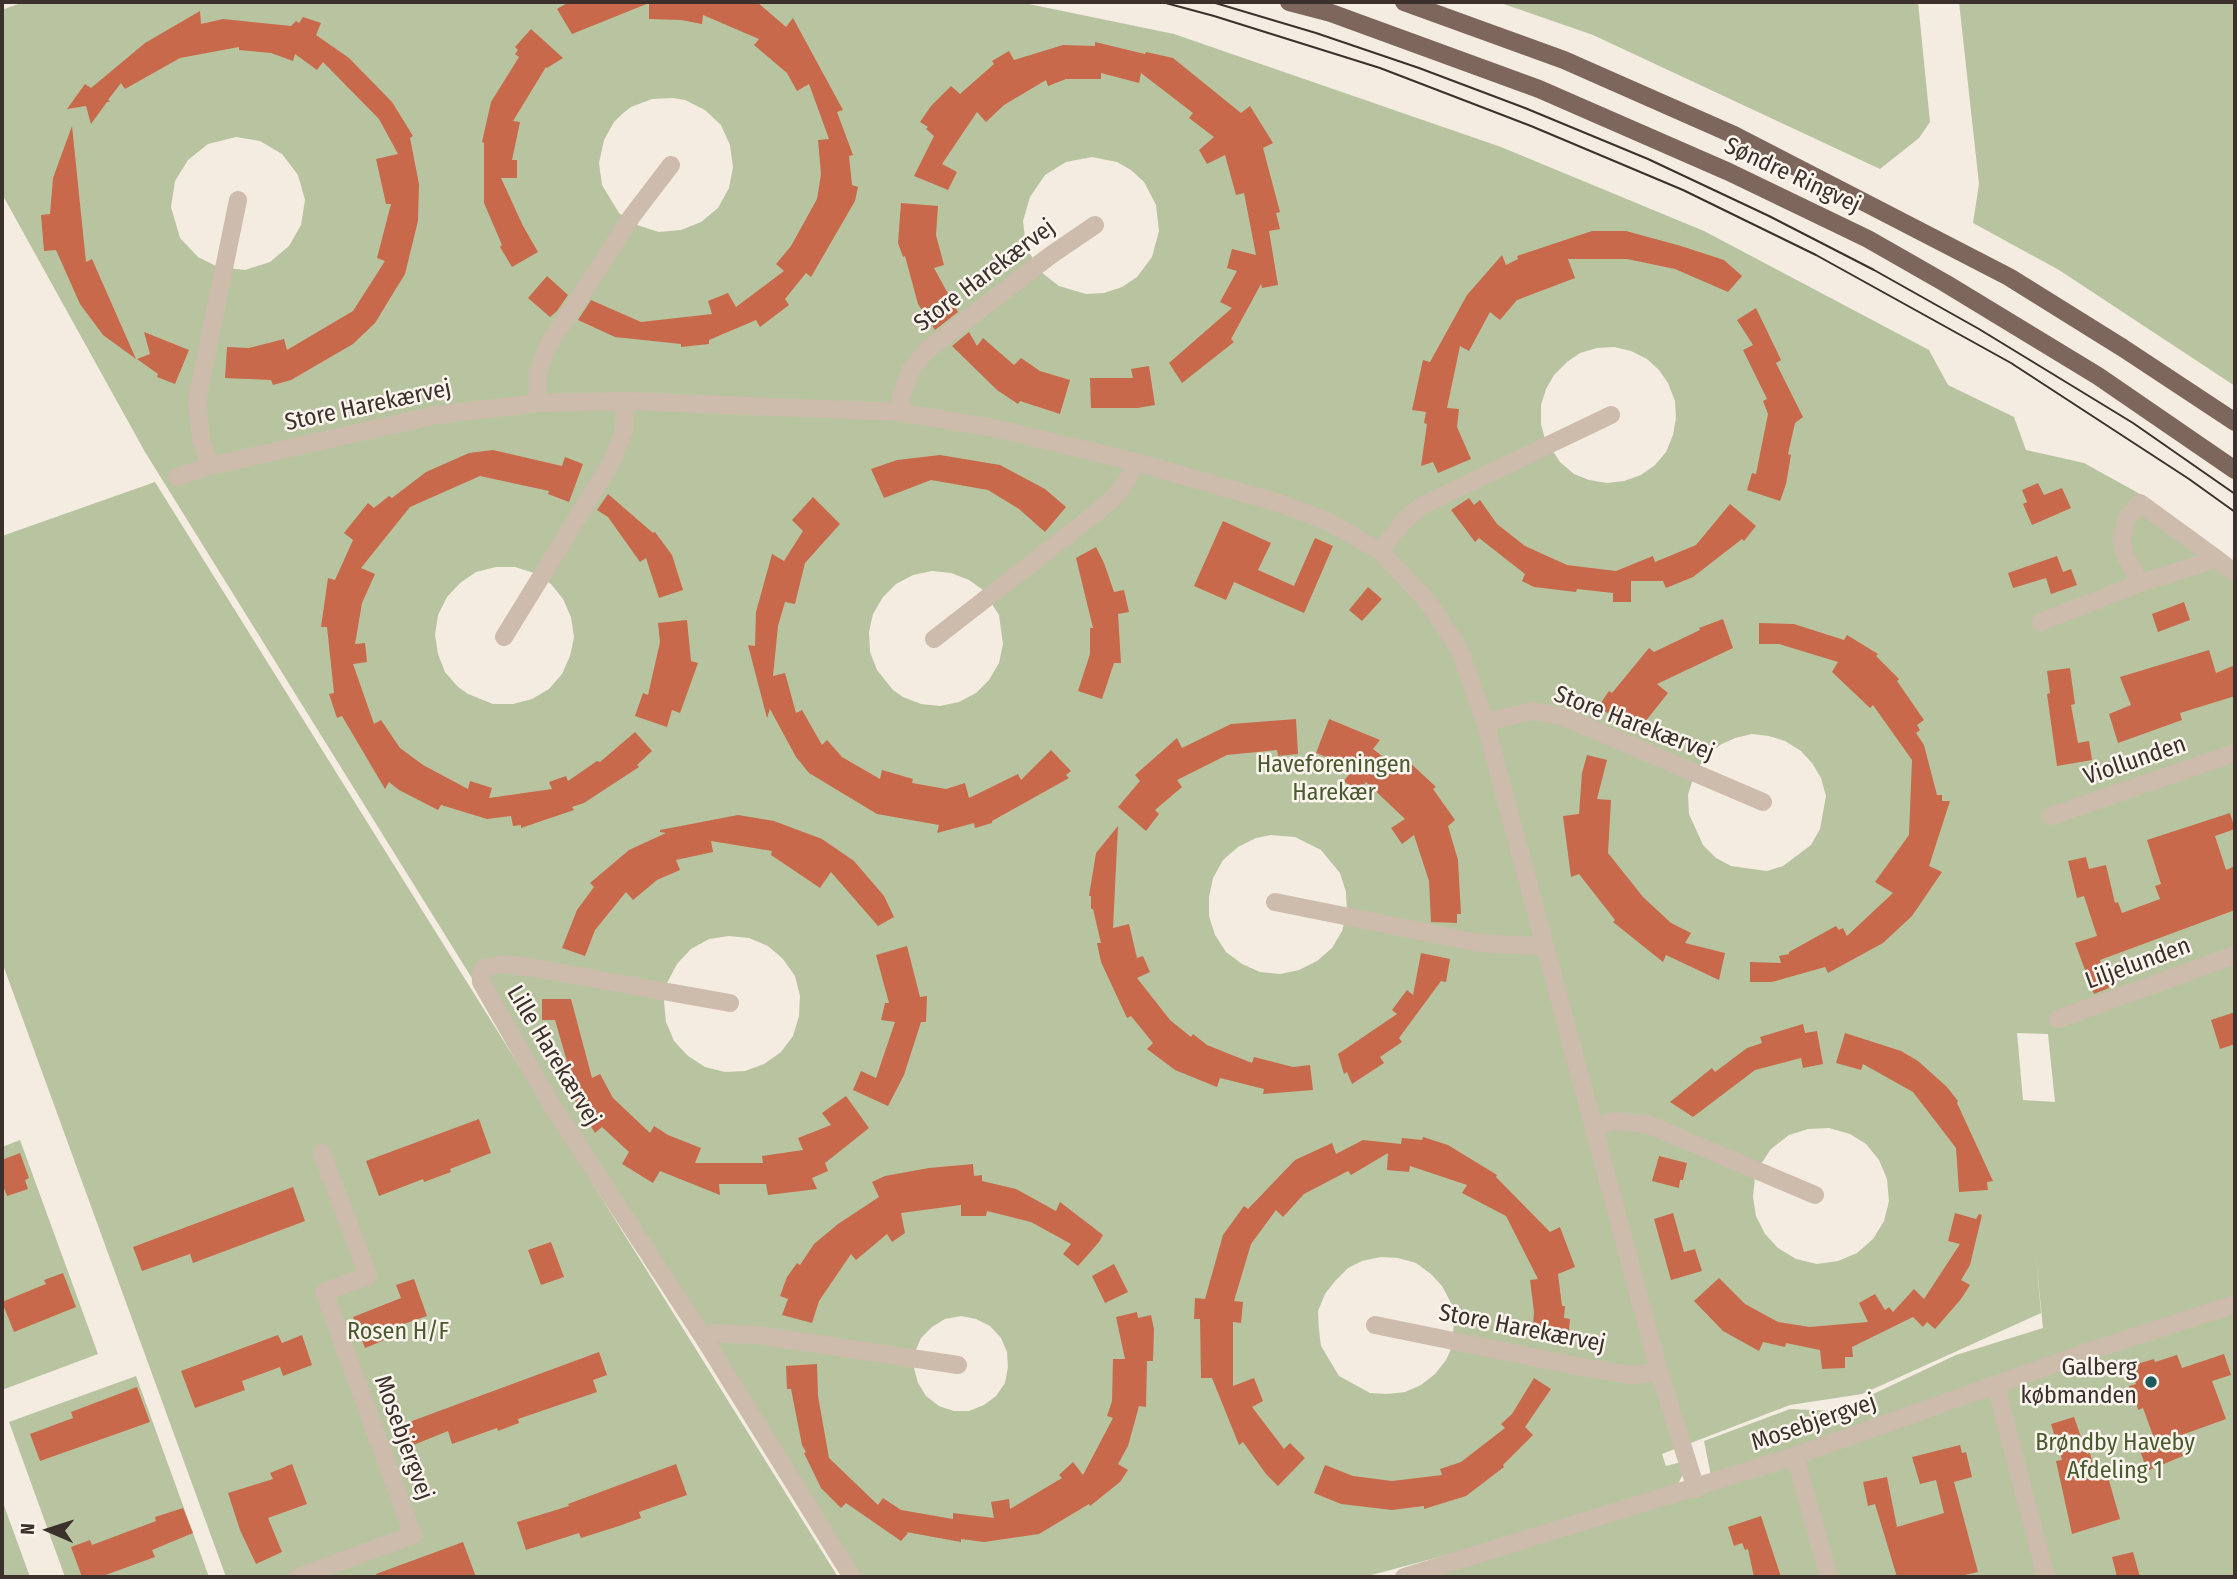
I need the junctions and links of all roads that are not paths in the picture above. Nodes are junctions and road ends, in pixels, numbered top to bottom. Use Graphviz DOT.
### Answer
graph roads {
  1 [pos="1289,2"];
  2 [pos="1404,2"];
  3 [pos="671,166"];
  4 [pos="238,200"];
  5 [pos="1096,225"];
  6 [pos="625,401"];
  7 [pos="538,403"];
  8 [pos="899,412"];
  9 [pos="1611,415"];
  10 [pos="2235,422"];
  11 [pos="1135,462"];
  12 [pos="210,466"];
  13 [pos="2235,470"];
  14 [pos="177,477"];
  15 [pos="1380,551"];
  16 [pos="2217,559"];
  17 [pos="2235,573"];
  18 [pos="2140,583"];
  19 [pos="2041,622"];
  20 [pos="504,637"];
  21 [pos="933,639"];
  22 [pos="1485,722"];
  23 [pos="2235,753"];
  24 [pos="1763,802"];
  25 [pos="2051,816"];
  26 [pos="1275,902"];
  27 [pos="1544,944"];
  28 [pos="2235,955"];
  29 [pos="730,1003"];
  30 [pos="2058,1019"];
  31 [pos="1595,1127"];
  32 [pos="322,1153"];
  33 [pos="1815,1195"];
  34 [pos="2235,1304"];
  35 [pos="1375,1325"];
  36 [pos="705,1340"];
  37 [pos="958,1365"];
  38 [pos="1659,1371"];
  39 [pos="1996,1385"];
  40 [pos="1795,1456"];
  41 [pos="1696,1489"];
  42 [pos="298,1577"];
  43 [pos="852,1577"];
  44 [pos="1404,1577"];
  45 [pos="1829,1577"];
  46 [pos="2046,1577"];
  1 -- 13 [label="main road, Søndre Ringvej"];
  2 -- 10 [label="main road, Søndre Ringvej"];
  3 -- 7 [label="street"];
  4 -- 12 [label="street"];
  5 -- 8 [label="street, Store Harekærvej"];
  6 -- 7 [label="street, Store Harekærvej"];
  6 -- 8 [label="street, Store Harekærvej"];
  6 -- 20 [label="street"];
  7 -- 12 [label="street, Store Harekærvej"];
  8 -- 11 [label="street, Store Harekærvej"];
  9 -- 15 [label="street"];
  11 -- 15 [label="street, Store Harekærvej"];
  11 -- 21 [label="street"];
  12 -- 14 [label="street, Store Harekærvej"];
  15 -- 22 [label="street, Store Harekærvej"];
  16 -- 17 [label="street"];
  16 -- 18 [label="street"];
  16 -- 18 [label="street"];
  18 -- 19 [label="street"];
  22 -- 24 [label="street, Store Harekærvej"];
  22 -- 27 [label="street, Store Harekærvej"];
  23 -- 25 [label="street, Viollunden"];
  26 -- 27 [label="street"];
  27 -- 31 [label="street, Store Harekærvej"];
  28 -- 30 [label="street, Liljelunden"];
  29 -- 36 [label="street, Lille Harekærvej"];
  31 -- 33 [label="street"];
  31 -- 38 [label="street, Store Harekærvej"];
  32 -- 42 [label="street, Mosebjergvej"];
  34 -- 39 [label="street, Mosebjergvej"];
  35 -- 38 [label="street, Store Harekærvej"];
  36 -- 37 [label="street"];
  36 -- 43 [label="street, Lille Harekærvej"];
  38 -- 41 [label="street, Store Harekærvej"];
  39 -- 40 [label="street, Mosebjergvej"];
  39 -- 46 [label="street"];
  40 -- 41 [label="street, Mosebjergvej"];
  40 -- 45 [label="street"];
  41 -- 44 [label="street, Mosebjergvej"];
}
